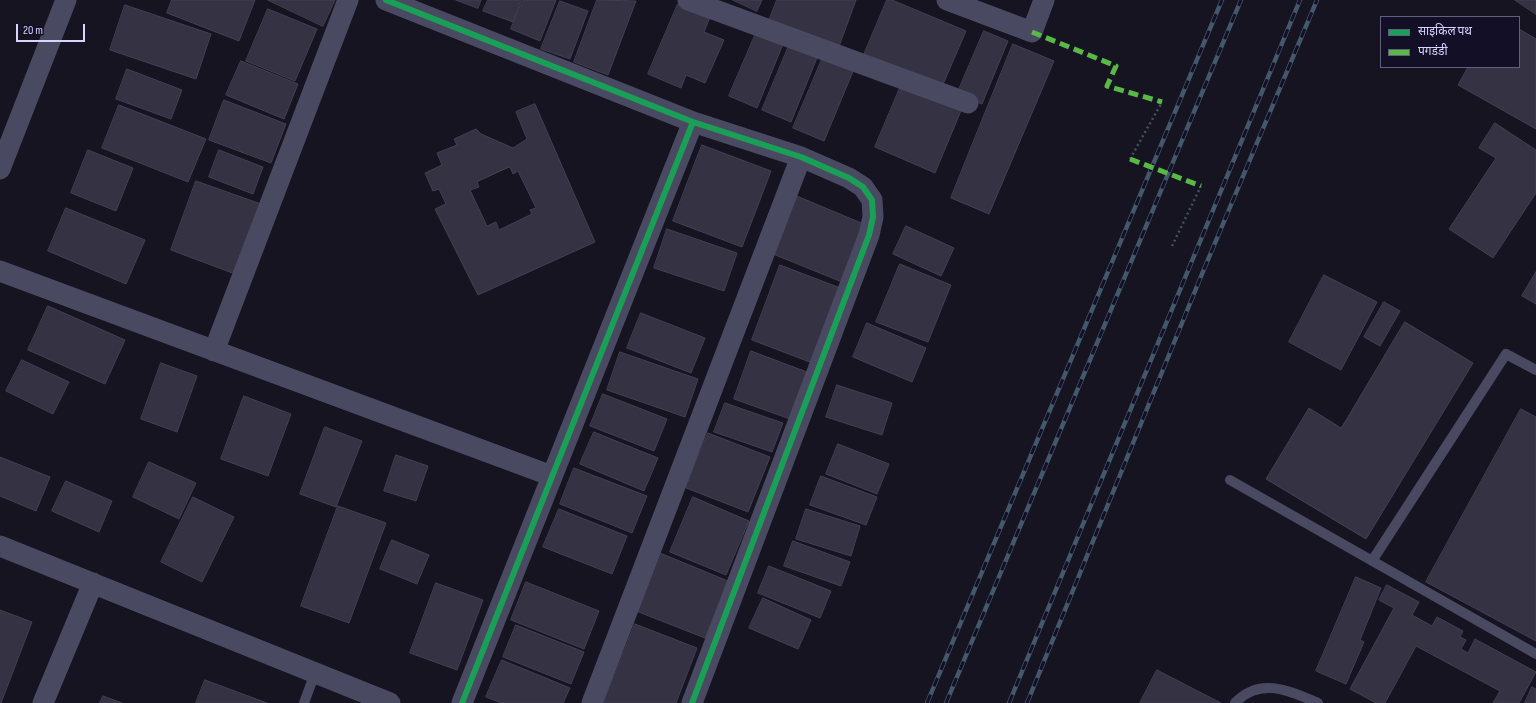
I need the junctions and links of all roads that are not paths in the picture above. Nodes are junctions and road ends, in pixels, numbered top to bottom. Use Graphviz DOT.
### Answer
graph roads {
  1 [pos="66,0"];
  2 [pos="348,0"];
  3 [pos="386,0"];
  4 [pos="688,0"];
  5 [pos="948,0"];
  6 [pos="1044,0"];
  7 [pos="968,103"];
  8 [pos="693,122"];
  9 [pos="801,157"];
  10 [pos="0,169"];
  11 [pos="0,271"];
  12 [pos="214,351"];
  13 [pos="1536,370"];
  14 [pos="552,476"];
  15 [pos="1230,480"];
  16 [pos="0,546"];
  17 [pos="1372,561"];
  18 [pos="93,584"];
  19 [pos="1536,654"];
  20 [pos="315,673"];
  21 [pos="43,703"];
  22 [pos="304,703"];
  23 [pos="390,703"];
  24 [pos="462,703"];
  25 [pos="592,703"];
  26 [pos="692,703"];
  27 [pos="1235,703"];
  28 [pos="1318,703"];
  1 -- 10 [label="street"];
  2 -- 12 [label="street"];
  3 -- 8 [label="street"];
  4 -- 7 [label="street"];
  5 -- 6 [label="street"];
  8 -- 9 [label="street"];
  8 -- 14 [label="street"];
  9 -- 25 [label="street"];
  9 -- 26 [label="street"];
  11 -- 12 [label="street"];
  12 -- 14 [label="street"];
  13 -- 17 [label="lane"];
  14 -- 24 [label="street"];
  15 -- 17 [label="lane"];
  16 -- 18 [label="street"];
  17 -- 19 [label="lane"];
  18 -- 20 [label="street"];
  18 -- 21 [label="street"];
  20 -- 22 [label="lane"];
  20 -- 23 [label="street"];
  27 -- 28 [label="lane"];
}
